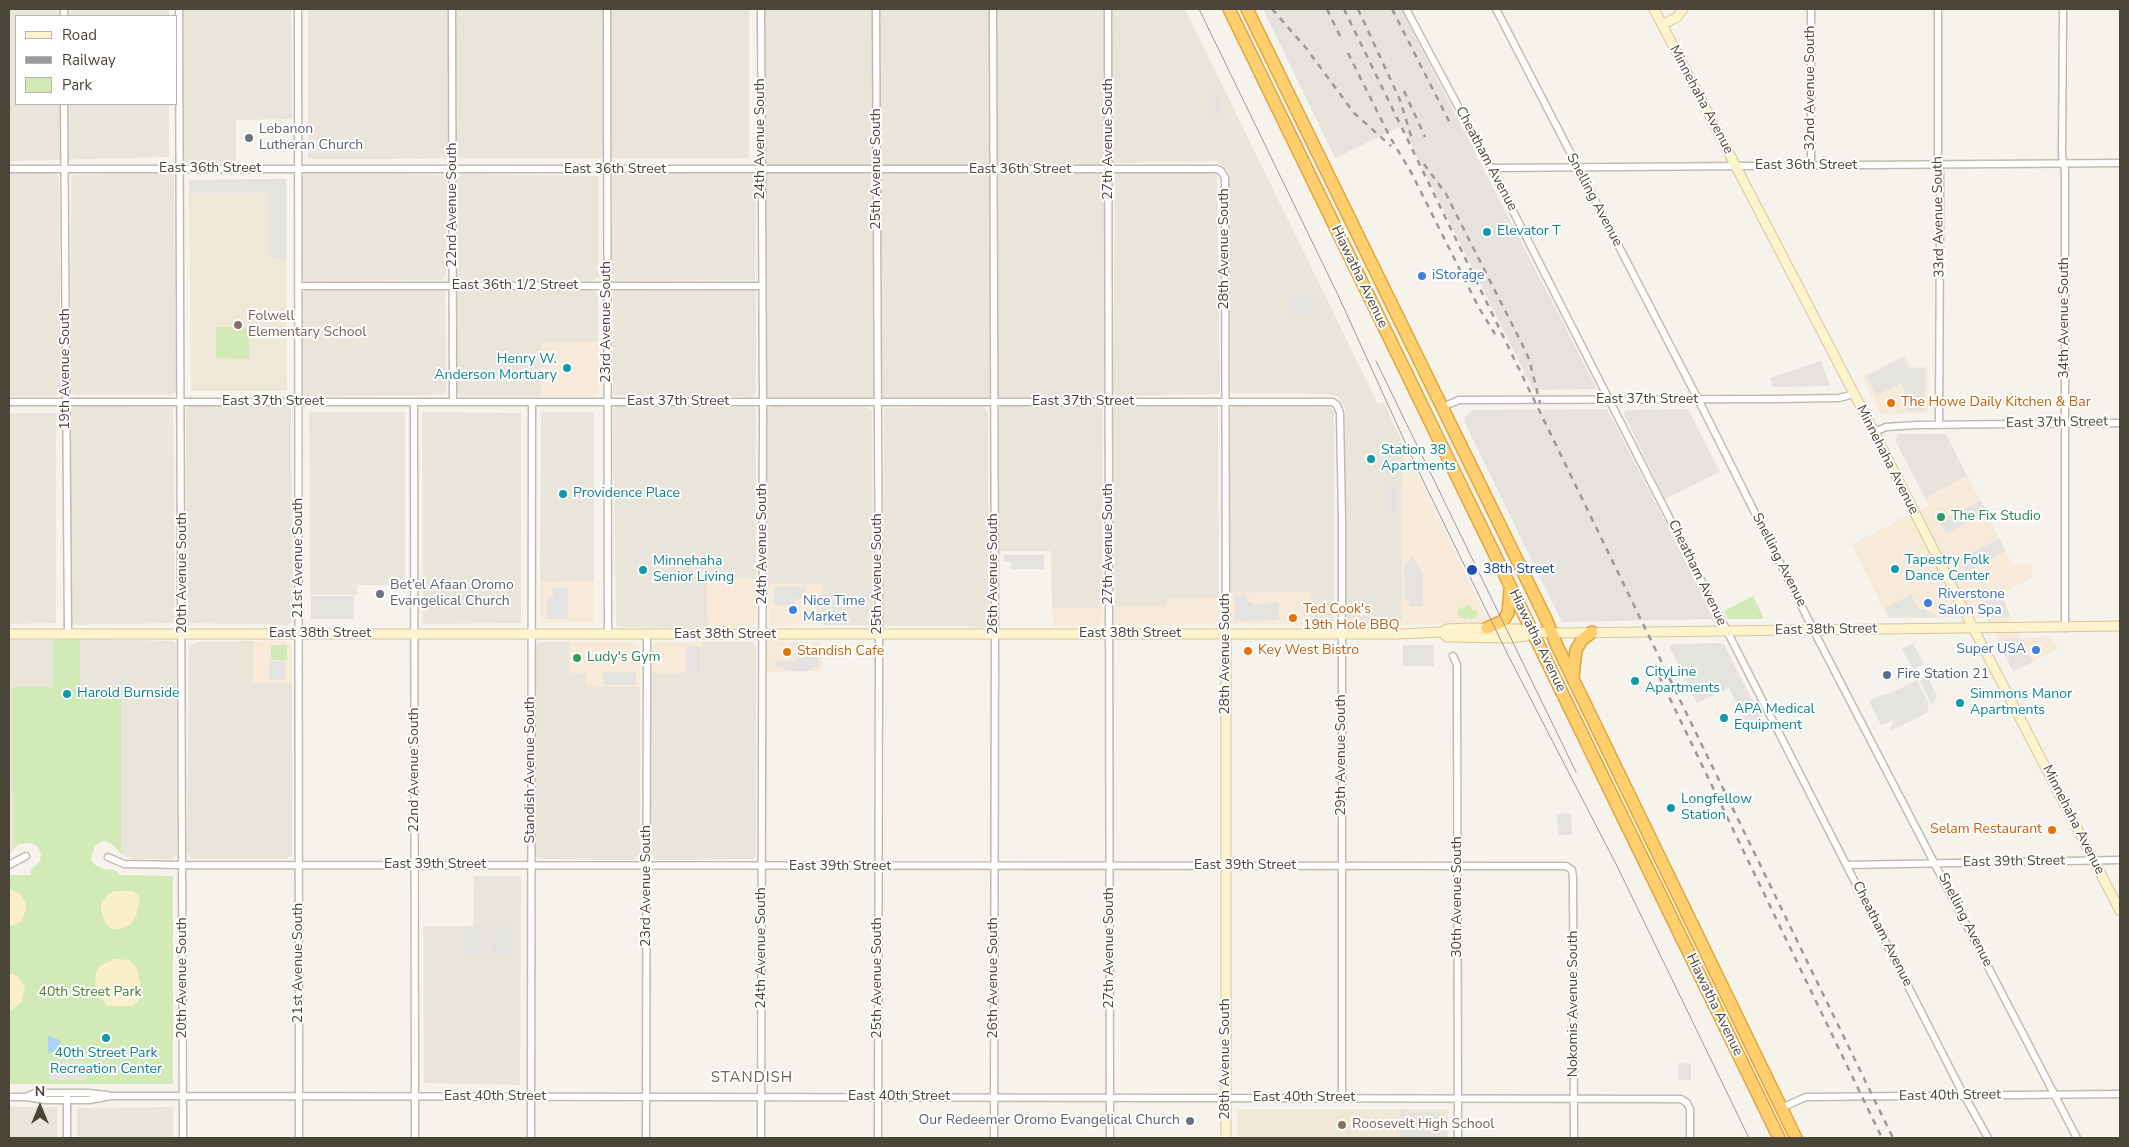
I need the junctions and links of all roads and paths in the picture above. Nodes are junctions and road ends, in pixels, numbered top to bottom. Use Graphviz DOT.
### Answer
graph roads {
  1 [pos="179,9"];
  2 [pos="298,9"];
  3 [pos="452,9"];
  4 [pos="607,9"];
  5 [pos="761,9"];
  6 [pos="876,9"];
  7 [pos="993,9"];
  8 [pos="1108,9"];
  9 [pos="1228,9"];
  10 [pos="1247,9"];
  11 [pos="1406,9"];
  12 [pos="1496,9"];
  13 [pos="1654,9"];
  14 [pos="1683,9"];
  15 [pos="1811,9"];
  16 [pos="1938,9"];
  17 [pos="2063,9"];
  18 [pos="1662,25"];
  19 [pos="64,105"];
  20 [pos="2064,163"];
  21 [pos="2120,163"];
  22 [pos="1939,165"];
  23 [pos="1811,166"];
  24 [pos="1577,167"];
  25 [pos="1736,167"];
  26 [pos="1491,168"];
  27 [pos="9,169"];
  28 [pos="65,169"];
  29 [pos="179,169"];
  30 [pos="878,169"];
  31 [pos="1109,169"];
  32 [pos="298,170"];
  33 [pos="453,170"];
  34 [pos="608,170"];
  35 [pos="761,170"];
  36 [pos="993,170"];
  37 [pos="1221,171"];
  38 [pos="298,286"];
  39 [pos="607,286"];
  40 [pos="762,286"];
  41 [pos="452,287"];
  42 [pos="1854,394"];
  43 [pos="1610,400"];
  44 [pos="1698,400"];
  45 [pos="993,401"];
  46 [pos="1226,401"];
  47 [pos="9,402"];
  48 [pos="66,402"];
  49 [pos="182,402"];
  50 [pos="299,402"];
  51 [pos="414,402"];
  52 [pos="453,402"];
  53 [pos="532,402"];
  54 [pos="607,402"];
  55 [pos="763,402"];
  56 [pos="878,402"];
  57 [pos="1110,402"];
  58 [pos="1442,407"];
  59 [pos="1340,413"];
  60 [pos="2065,423"];
  61 [pos="2120,423"];
  62 [pos="1939,425"];
  63 [pos="1874,432"];
  64 [pos="1510,586"];
  65 [pos="2120,626"];
  66 [pos="1487,628"];
  67 [pos="2065,628"];
  68 [pos="1974,629"];
  69 [pos="1814,630"];
  70 [pos="1442,632"];
  71 [pos="1532,632"];
  72 [pos="1551,632"];
  73 [pos="1592,632"];
  74 [pos="1726,632"];
  75 [pos="1226,633"];
  76 [pos="1342,633"];
  77 [pos="9,634"];
  78 [pos="68,634"];
  79 [pos="183,634"];
  80 [pos="299,634"];
  81 [pos="415,634"];
  82 [pos="530,634"];
  83 [pos="879,634"];
  84 [pos="995,634"];
  85 [pos="1110,634"];
  86 [pos="608,635"];
  87 [pos="647,635"];
  88 [pos="763,635"];
  89 [pos="1453,656"];
  90 [pos="1573,678"];
  91 [pos="26,856"];
  92 [pos="108,857"];
  93 [pos="2094,860"];
  94 [pos="2120,860"];
  95 [pos="1936,863"];
  96 [pos="9,865"];
  97 [pos="183,865"];
  98 [pos="1847,865"];
  99 [pos="299,866"];
  100 [pos="415,866"];
  101 [pos="531,866"];
  102 [pos="647,866"];
  103 [pos="878,866"];
  104 [pos="994,866"];
  105 [pos="1110,866"];
  106 [pos="1226,866"];
  107 [pos="1342,866"];
  108 [pos="1458,866"];
  109 [pos="763,867"];
  110 [pos="1572,870"];
  111 [pos="2120,911"];
  112 [pos="2055,1094"];
  113 [pos="2120,1094"];
  114 [pos="1966,1095"];
  115 [pos="67,1096"];
  116 [pos="183,1096"];
  117 [pos="9,1097"];
  118 [pos="299,1097"];
  119 [pos="414,1097"];
  120 [pos="531,1097"];
  121 [pos="761,1097"];
  122 [pos="878,1097"];
  123 [pos="1342,1097"];
  124 [pos="646,1098"];
  125 [pos="994,1098"];
  126 [pos="1110,1098"];
  127 [pos="1226,1098"];
  128 [pos="1458,1098"];
  129 [pos="1574,1099"];
  130 [pos="1781,1108"];
  131 [pos="67,1138"];
  132 [pos="183,1138"];
  133 [pos="299,1138"];
  134 [pos="414,1138"];
  135 [pos="530,1138"];
  136 [pos="646,1138"];
  137 [pos="761,1138"];
  138 [pos="878,1138"];
  139 [pos="994,1138"];
  140 [pos="1110,1138"];
  141 [pos="1226,1138"];
  142 [pos="1458,1138"];
  143 [pos="1574,1138"];
  144 [pos="1690,1138"];
  145 [pos="1779,1138"];
  146 [pos="1796,1138"];
  147 [pos="1988,1138"];
  148 [pos="2077,1138"];
  1 -- 29 [label="street, 20th Avenue South"];
  2 -- 32 [label="street, 21st Avenue South"];
  3 -- 33 [label="street, 22nd Avenue South"];
  4 -- 34 [label="street, 23rd Avenue South"];
  5 -- 35 [label="street, 24th Avenue South"];
  6 -- 30 [label="street, 25th Avenue South"];
  7 -- 36 [label="street, 26th Avenue South"];
  8 -- 31 [label="street, 27th Avenue South"];
  9 -- 64 [label="highway, Hiawatha Avenue"];
  10 -- 58 [label="highway, Hiawatha Avenue"];
  11 -- 26 [label="street, Cheatham Avenue"];
  12 -- 24 [label="street, Snelling Avenue"];
  13 -- 18 [label="street, Minnehaha Avenue"];
  14 -- 18 [label="street"];
  15 -- 23 [label="street, 32nd Avenue South"];
  16 -- 22 [label="street, 33rd Avenue South"];
  17 -- 20 [label="street, 34th Avenue South"];
  18 -- 25 [label="street, Minnehaha Avenue"];
  19 -- 28 [label="street, 19th Avenue South"];
  20 -- 21 [label="street, East 36th Street"];
  20 -- 22 [label="street, East 36th Street"];
  20 -- 60 [label="street, 34th Avenue South"];
  22 -- 23 [label="street, East 36th Street"];
  22 -- 62 [label="street, 33rd Avenue South"];
  23 -- 25 [label="street, East 36th Street"];
  24 -- 25 [label="street, East 36th Street"];
  24 -- 26 [label="street, East 36th Street"];
  24 -- 44 [label="street, Snelling Avenue"];
  25 -- 42 [label="street, Minnehaha Avenue"];
  26 -- 43 [label="street, Cheatham Avenue"];
  27 -- 28 [label="street, East 36th Street"];
  28 -- 29 [label="street, East 36th Street"];
  28 -- 48 [label="street, 19th Avenue South"];
  29 -- 32 [label="street, East 36th Street"];
  29 -- 49 [label="street, 20th Avenue South"];
  30 -- 35 [label="street, East 36th Street"];
  30 -- 36 [label="street, East 36th Street"];
  30 -- 56 [label="street, 25th Avenue South"];
  31 -- 36 [label="street, East 36th Street"];
  31 -- 37 [label="street, East 36th Street"];
  31 -- 57 [label="street, 27th Avenue South"];
  32 -- 33 [label="street, East 36th Street"];
  32 -- 38 [label="street, 21st Avenue South"];
  33 -- 34 [label="street, East 36th Street"];
  33 -- 41 [label="street, 22nd Avenue South"];
  34 -- 35 [label="street, East 36th Street"];
  34 -- 39 [label="street, 23rd Avenue South"];
  35 -- 40 [label="street, 24th Avenue South"];
  36 -- 45 [label="street, 26th Avenue South"];
  37 -- 46 [label="street, 28th Avenue South"];
  38 -- 41 [label="street, East 36th 1/2 Street"];
  38 -- 50 [label="street, 21st Avenue South"];
  39 -- 40 [label="street, East 36th 1/2 Street"];
  39 -- 41 [label="street, East 36th 1/2 Street"];
  39 -- 54 [label="street, 23rd Avenue South"];
  40 -- 55 [label="street, 24th Avenue South"];
  41 -- 52 [label="street, 22nd Avenue South"];
  42 -- 44 [label="street, East 37th Street"];
  42 -- 63 [label="street, Minnehaha Avenue"];
  43 -- 44 [label="street, East 37th Street"];
  43 -- 58 [label="street, East 37th Street"];
  43 -- 74 [label="street, Cheatham Avenue"];
  44 -- 69 [label="street, Snelling Avenue"];
  45 -- 56 [label="street, East 37th Street"];
  45 -- 57 [label="street, East 37th Street"];
  45 -- 84 [label="street, 26th Avenue South"];
  46 -- 57 [label="street, East 37th Street"];
  46 -- 59 [label="street, East 37th Street"];
  46 -- 75 [label="street, 28th Avenue South"];
  47 -- 48 [label="street, East 37th Street"];
  48 -- 49 [label="street, East 37th Street"];
  48 -- 78 [label="street, 19th Avenue South"];
  49 -- 50 [label="street, East 37th Street"];
  49 -- 79 [label="street, 20th Avenue South"];
  50 -- 51 [label="street, East 37th Street"];
  50 -- 80 [label="street, 21st Avenue South"];
  51 -- 52 [label="street, East 37th Street"];
  51 -- 81 [label="street, 22nd Avenue South"];
  52 -- 53 [label="street, East 37th Street"];
  53 -- 54 [label="street, East 37th Street"];
  53 -- 82 [label="street, Standish Avenue South"];
  54 -- 55 [label="street, East 37th Street"];
  54 -- 86 [label="street, 23rd Avenue South"];
  55 -- 56 [label="street, East 37th Street"];
  55 -- 88 [label="street, 24th Avenue South"];
  56 -- 83 [label="street, 25th Avenue South"];
  57 -- 85 [label="street, 27th Avenue South"];
  58 -- 72 [label="highway, Hiawatha Avenue"];
  59 -- 76 [label="street, 29th Avenue South"];
  60 -- 61 [label="street, East 37th Street"];
  60 -- 62 [label="street, East 37th Street"];
  60 -- 67 [label="street, 34th Avenue South"];
  62 -- 63 [label="street, East 37th Street"];
  63 -- 68 [label="street, Minnehaha Avenue"];
  64 -- 66 [label="highway"];
  64 -- 71 [label="highway, Hiawatha Avenue"];
  65 -- 67 [label="street, East 38th Street"];
  66 -- 70 [label="street, East 38th Street"];
  66 -- 71 [label="street, East 38th Street"];
  67 -- 68 [label="street, East 38th Street"];
  68 -- 69 [label="street, East 38th Street"];
  68 -- 93 [label="street, Minnehaha Avenue"];
  69 -- 74 [label="street, East 38th Street"];
  69 -- 95 [label="street, Snelling Avenue"];
  70 -- 71 [label="street, East 38th Street"];
  70 -- 76 [label="street, East 38th Street"];
  71 -- 72 [label="street, East 38th Street"];
  71 -- 145 [label="highway, Hiawatha Avenue"];
  72 -- 73 [label="street, East 38th Street"];
  72 -- 90 [label="highway, Hiawatha Avenue"];
  73 -- 74 [label="street, East 38th Street"];
  73 -- 90 [label="highway"];
  74 -- 98 [label="street, Cheatham Avenue"];
  75 -- 76 [label="street, East 38th Street"];
  75 -- 85 [label="street, East 38th Street"];
  75 -- 106 [label="street, 28th Avenue South"];
  76 -- 107 [label="street, 29th Avenue South"];
  77 -- 78 [label="street, East 38th Street"];
  78 -- 79 [label="street, East 38th Street"];
  79 -- 80 [label="street, East 38th Street"];
  79 -- 97 [label="street, 20th Avenue South"];
  80 -- 81 [label="street, East 38th Street"];
  80 -- 99 [label="street, 21st Avenue South"];
  81 -- 82 [label="street, East 38th Street"];
  81 -- 100 [label="street, 22nd Avenue South"];
  82 -- 86 [label="street, East 38th Street"];
  82 -- 101 [label="street, Standish Avenue South"];
  83 -- 84 [label="street, East 38th Street"];
  83 -- 88 [label="street, East 38th Street"];
  83 -- 103 [label="street, 25th Avenue South"];
  84 -- 85 [label="street, East 38th Street"];
  84 -- 104 [label="street, 26th Avenue South"];
  85 -- 105 [label="street, 27th Avenue South"];
  86 -- 87 [label="street, East 38th Street"];
  87 -- 88 [label="street, East 38th Street"];
  87 -- 102 [label="street, 23rd Avenue South"];
  88 -- 109 [label="street, 24th Avenue South"];
  89 -- 108 [label="street, 30th Avenue South"];
  90 -- 130 [label="highway, Hiawatha Avenue"];
  91 -- 96 [label="street"];
  92 -- 97 [label="street, East 39th Street"];
  93 -- 94 [label="street, East 39th Street"];
  93 -- 95 [label="street, East 39th Street"];
  93 -- 111 [label="street, Minnehaha Avenue"];
  95 -- 98 [label="street, East 39th Street"];
  95 -- 112 [label="street, Snelling Avenue"];
  97 -- 99 [label="street, East 39th Street"];
  97 -- 116 [label="street, 20th Avenue South"];
  98 -- 114 [label="street, Cheatham Avenue"];
  99 -- 100 [label="street, East 39th Street"];
  99 -- 118 [label="street, 21st Avenue South"];
  100 -- 101 [label="street, East 39th Street"];
  100 -- 119 [label="street, 22nd Avenue South"];
  101 -- 102 [label="street, East 39th Street"];
  101 -- 120 [label="street, Standish Avenue South"];
  102 -- 109 [label="street, East 39th Street"];
  102 -- 124 [label="street, 23rd Avenue South"];
  103 -- 104 [label="street, East 39th Street"];
  103 -- 109 [label="street, East 39th Street"];
  103 -- 122 [label="street, 25th Avenue South"];
  104 -- 105 [label="street, East 39th Street"];
  104 -- 125 [label="street, 26th Avenue South"];
  105 -- 106 [label="street, East 39th Street"];
  105 -- 126 [label="street, 27th Avenue South"];
  106 -- 107 [label="street, East 39th Street"];
  106 -- 127 [label="street, 28th Avenue South"];
  107 -- 108 [label="street, East 39th Street"];
  107 -- 123 [label="street, 29th Avenue South"];
  108 -- 110 [label="street, East 39th Street"];
  108 -- 128 [label="street, 30th Avenue South"];
  109 -- 121 [label="street, 24th Avenue South"];
  110 -- 129 [label="street, Nokomis Avenue South"];
  112 -- 113 [label="street, East 40th Street"];
  112 -- 114 [label="street, East 40th Street"];
  112 -- 148 [label="street, Snelling Avenue"];
  114 -- 130 [label="street, East 40th Street"];
  114 -- 147 [label="street, Cheatham Avenue"];
  115 -- 116 [label="street, East 40th Street"];
  115 -- 117 [label="street, East 40th Street"];
  115 -- 131 [label="street"];
  116 -- 118 [label="street, East 40th Street"];
  116 -- 132 [label="street, 20th Avenue South"];
  118 -- 119 [label="street, East 40th Street"];
  118 -- 133 [label="street, 21st Avenue South"];
  119 -- 120 [label="street, East 40th Street"];
  119 -- 134 [label="street, 22nd Avenue South"];
  120 -- 124 [label="street, East 40th Street"];
  120 -- 135 [label="street, Standish Avenue South"];
  121 -- 122 [label="street, East 40th Street"];
  121 -- 124 [label="street, East 40th Street"];
  121 -- 137 [label="street, 24th Avenue South"];
  122 -- 125 [label="street, East 40th Street"];
  122 -- 138 [label="street, 25th Avenue South"];
  123 -- 127 [label="street, East 40th Street"];
  123 -- 128 [label="street, East 40th Street"];
  124 -- 136 [label="street, 23rd Avenue South"];
  125 -- 126 [label="street, East 40th Street"];
  125 -- 139 [label="street, 26th Avenue South"];
  126 -- 127 [label="street, East 40th Street"];
  126 -- 140 [label="street, 27th Avenue South"];
  127 -- 141 [label="street, 28th Avenue South"];
  128 -- 129 [label="street, East 40th Street"];
  128 -- 142 [label="street, 30th Avenue South"];
  129 -- 143 [label="street, Nokomis Avenue South"];
  129 -- 144 [label="street, East 40th Street"];
  130 -- 146 [label="highway, Hiawatha Avenue"];
}
